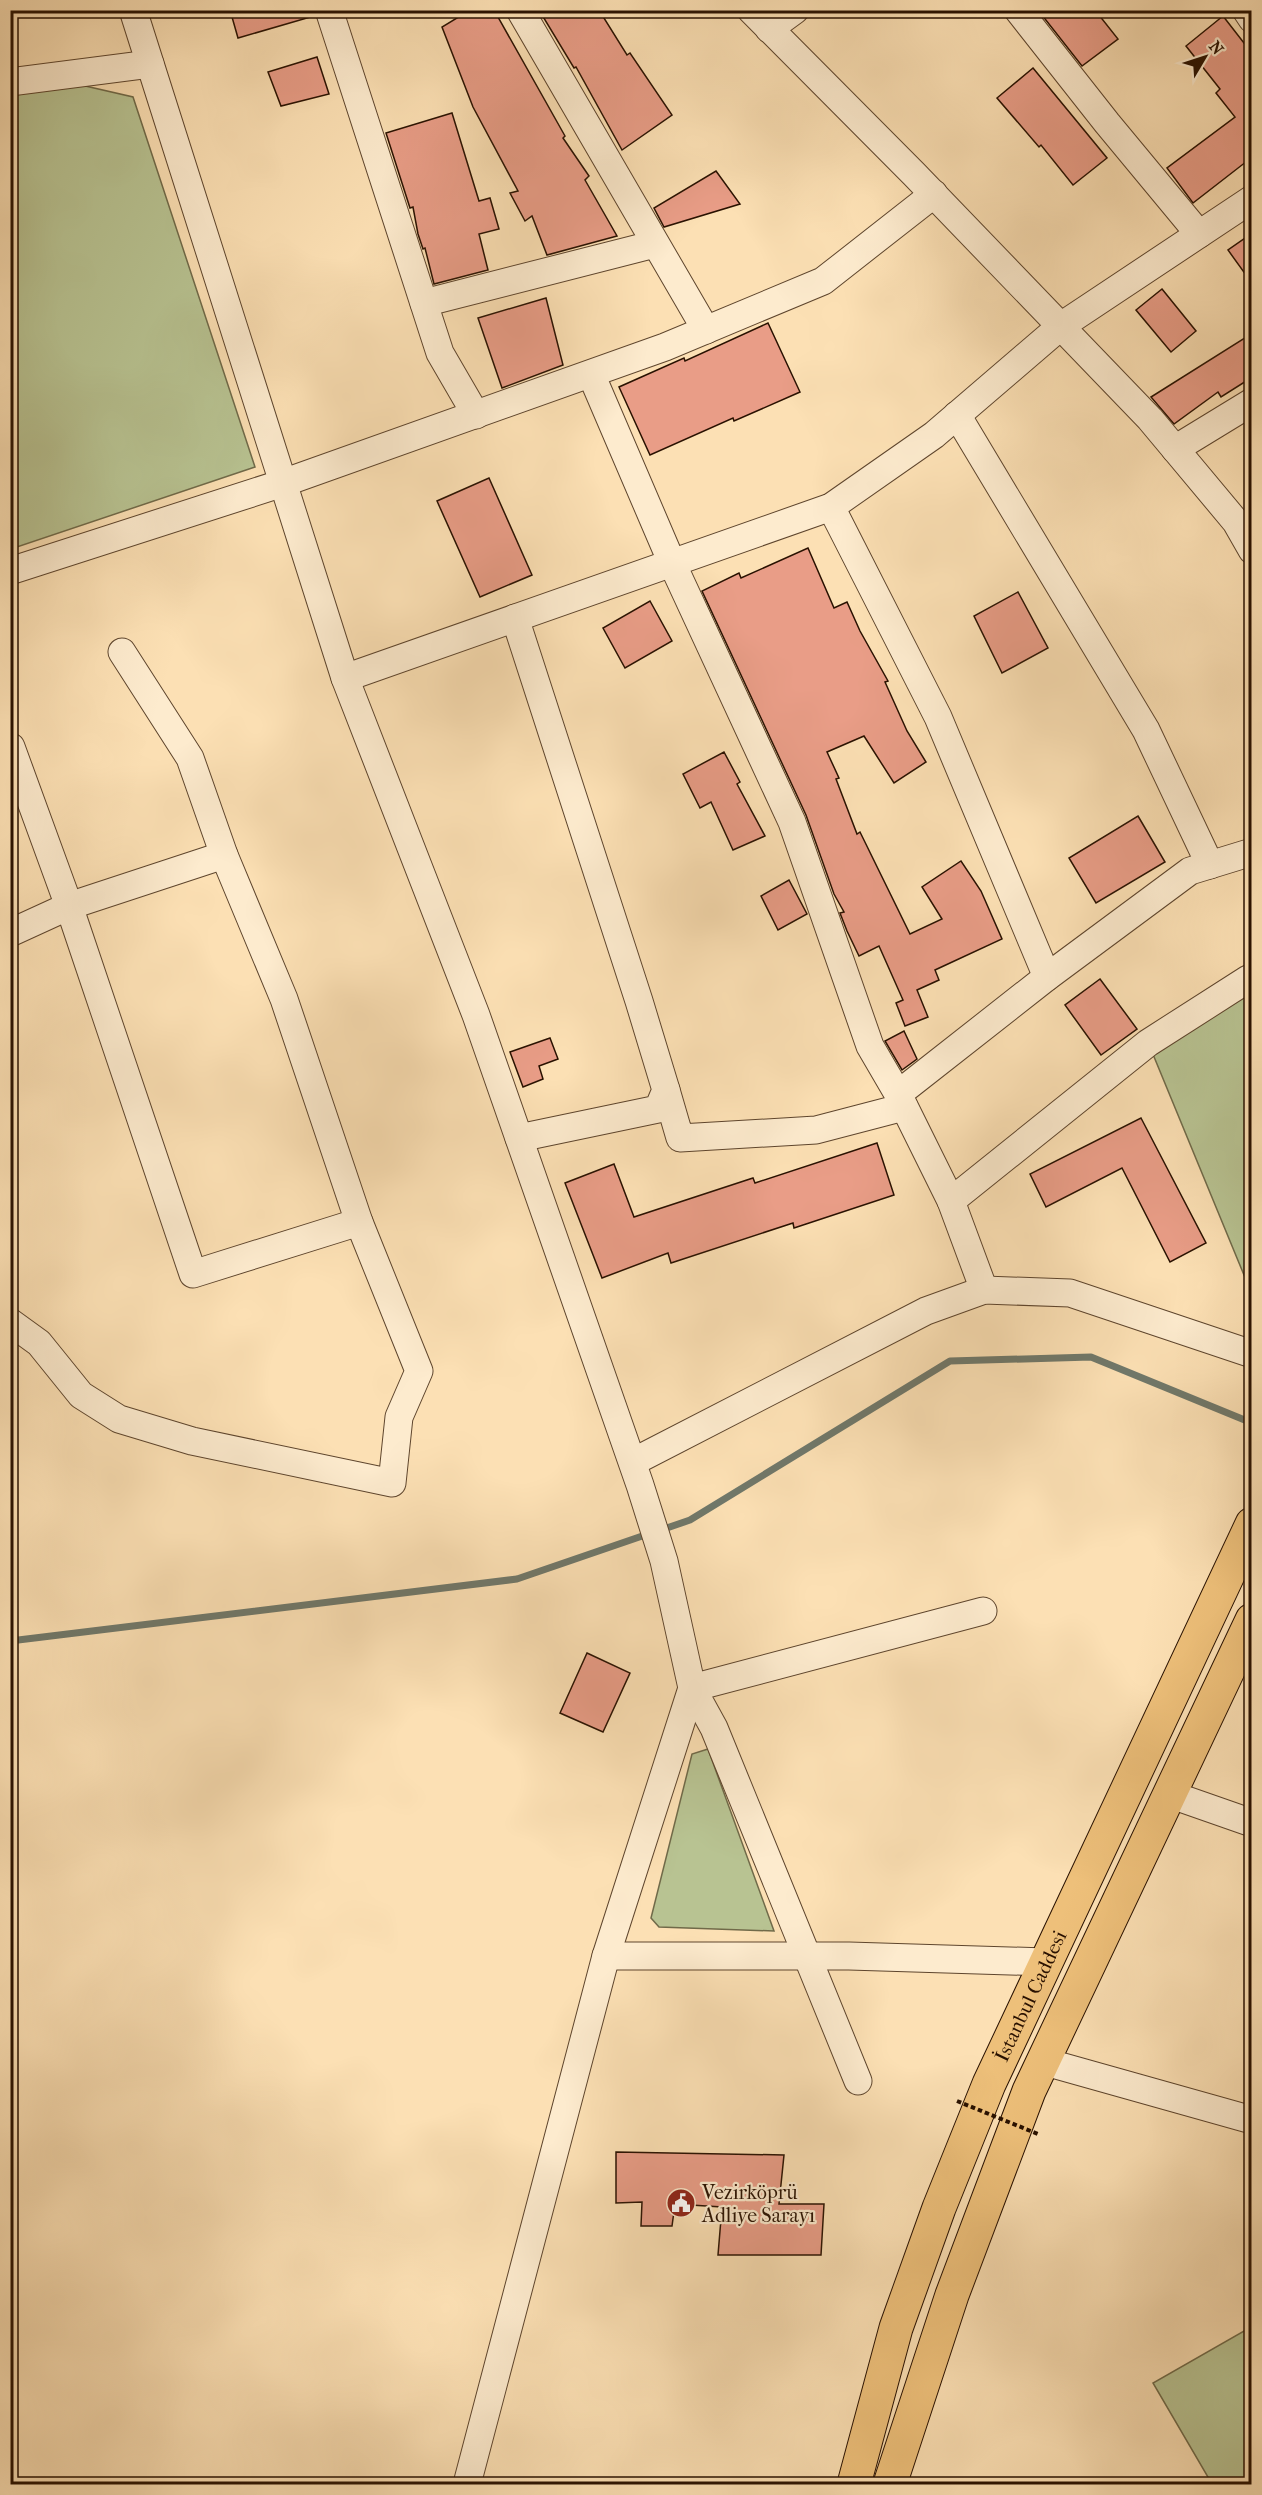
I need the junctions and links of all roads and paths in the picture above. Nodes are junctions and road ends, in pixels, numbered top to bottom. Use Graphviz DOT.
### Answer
graph roads {
  1 [pos="133,10"];
  2 [pos="329,10"];
  3 [pos="520,10"];
  4 [pos="795,10"];
  5 [pos="1018,10"];
  6 [pos="1246,10"];
  7 [pos="1251,19"];
  8 [pos="760,20"];
  9 [pos="150,64"];
  10 [pos="10,82"];
  11 [pos="934,194"];
  12 [pos="1251,199"];
  13 [pos="1199,234"];
  14 [pos="655,244"];
  15 [pos="424,303"];
  16 [pos="1061,326"];
  17 [pos="706,330"];
  18 [pos="591,374"];
  19 [pos="1251,402"];
  20 [pos="476,415"];
  21 [pos="957,415"];
  22 [pos="1175,449"];
  23 [pos="284,483"];
  24 [pos="831,507"];
  25 [pos="1251,550"];
  26 [pos="672,564"];
  27 [pos="10,571"];
  28 [pos="515,618"];
  29 [pos="122,652"];
  30 [pos="345,678"];
  31 [pos="11,747"];
  32 [pos="1251,852"];
  33 [pos="224,855"];
  34 [pos="1210,865"];
  35 [pos="69,906"];
  36 [pos="10,933"];
  37 [pos="1047,977"];
  38 [pos="1248,979"];
  39 [pos="666,1090"];
  40 [pos="901,1101"];
  41 [pos="519,1138"];
  42 [pos="951,1201"];
  43 [pos="360,1222"];
  44 [pos="984,1290"];
  45 [pos="10,1322"];
  46 [pos="1251,1354"];
  47 [pos="636,1473"];
  48 [pos="1251,1524"];
  49 [pos="983,1611"];
  50 [pos="1251,1620"];
  51 [pos="692,1688"];
  52 [pos="1169,1794"];
  53 [pos="1251,1823"];
  54 [pos="606,1956"];
  55 [pos="808,1956"];
  56 [pos="1046,1962"];
  57 [pos="1042,2061"];
  58 [pos="858,2081"];
  59 [pos="957,2101"];
  60 [pos="1251,2120"];
  61 [pos="1038,2134"];
  62 [pos="467,2484"];
  63 [pos="854,2484"];
  64 [pos="890,2484"];
  1 -- 9 [label="street"];
  2 -- 15 [label="street"];
  3 -- 14 [label="street"];
  4 -- 8 [label="street"];
  5 -- 13 [label="street"];
  6 -- 7 [label="street"];
  8 -- 11 [label="street"];
  9 -- 10 [label="street"];
  9 -- 23 [label="street"];
  11 -- 16 [label="street"];
  11 -- 17 [label="street"];
  12 -- 13 [label="street"];
  13 -- 16 [label="street"];
  14 -- 15 [label="street"];
  14 -- 17 [label="street"];
  15 -- 20 [label="street"];
  16 -- 21 [label="street"];
  16 -- 22 [label="street"];
  17 -- 18 [label="street"];
  18 -- 20 [label="street"];
  18 -- 26 [label="street"];
  19 -- 22 [label="street"];
  20 -- 23 [label="street"];
  21 -- 24 [label="street"];
  21 -- 34 [label="street"];
  22 -- 25 [label="street"];
  23 -- 27 [label="street"];
  23 -- 30 [label="street"];
  24 -- 26 [label="street"];
  24 -- 37 [label="street"];
  26 -- 28 [label="street"];
  26 -- 40 [label="street"];
  28 -- 30 [label="street"];
  28 -- 39 [label="street"];
  29 -- 33 [label="street"];
  30 -- 41 [label="street"];
  31 -- 35 [label="street"];
  32 -- 34 [label="street"];
  33 -- 35 [label="street"];
  33 -- 43 [label="street"];
  34 -- 37 [label="street"];
  35 -- 36 [label="street"];
  35 -- 43 [label="street"];
  37 -- 40 [label="street"];
  38 -- 42 [label="street"];
  39 -- 40 [label="street"];
  39 -- 41 [label="street"];
  40 -- 42 [label="street"];
  41 -- 47 [label="street"];
  42 -- 44 [label="street"];
  43 -- 45 [label="street"];
  44 -- 46 [label="street"];
  44 -- 47 [label="street"];
  47 -- 51 [label="street"];
  48 -- 56 [label="main road, İstanbul Caddesi"];
  49 -- 51 [label="street"];
  50 -- 52 [label="main road, İstanbul Caddesi"];
  51 -- 54 [label="street"];
  51 -- 55 [label="street"];
  52 -- 53 [label="street"];
  52 -- 57 [label="main road, İstanbul Caddesi"];
  54 -- 55 [label="street"];
  54 -- 62 [label="street"];
  55 -- 56 [label="street"];
  55 -- 58 [label="street"];
  56 -- 63 [label="main road, İstanbul Caddesi"];
  57 -- 60 [label="street"];
  57 -- 64 [label="main road, İstanbul Caddesi"];
  59 -- 61 [label="path, bridge"];
}
